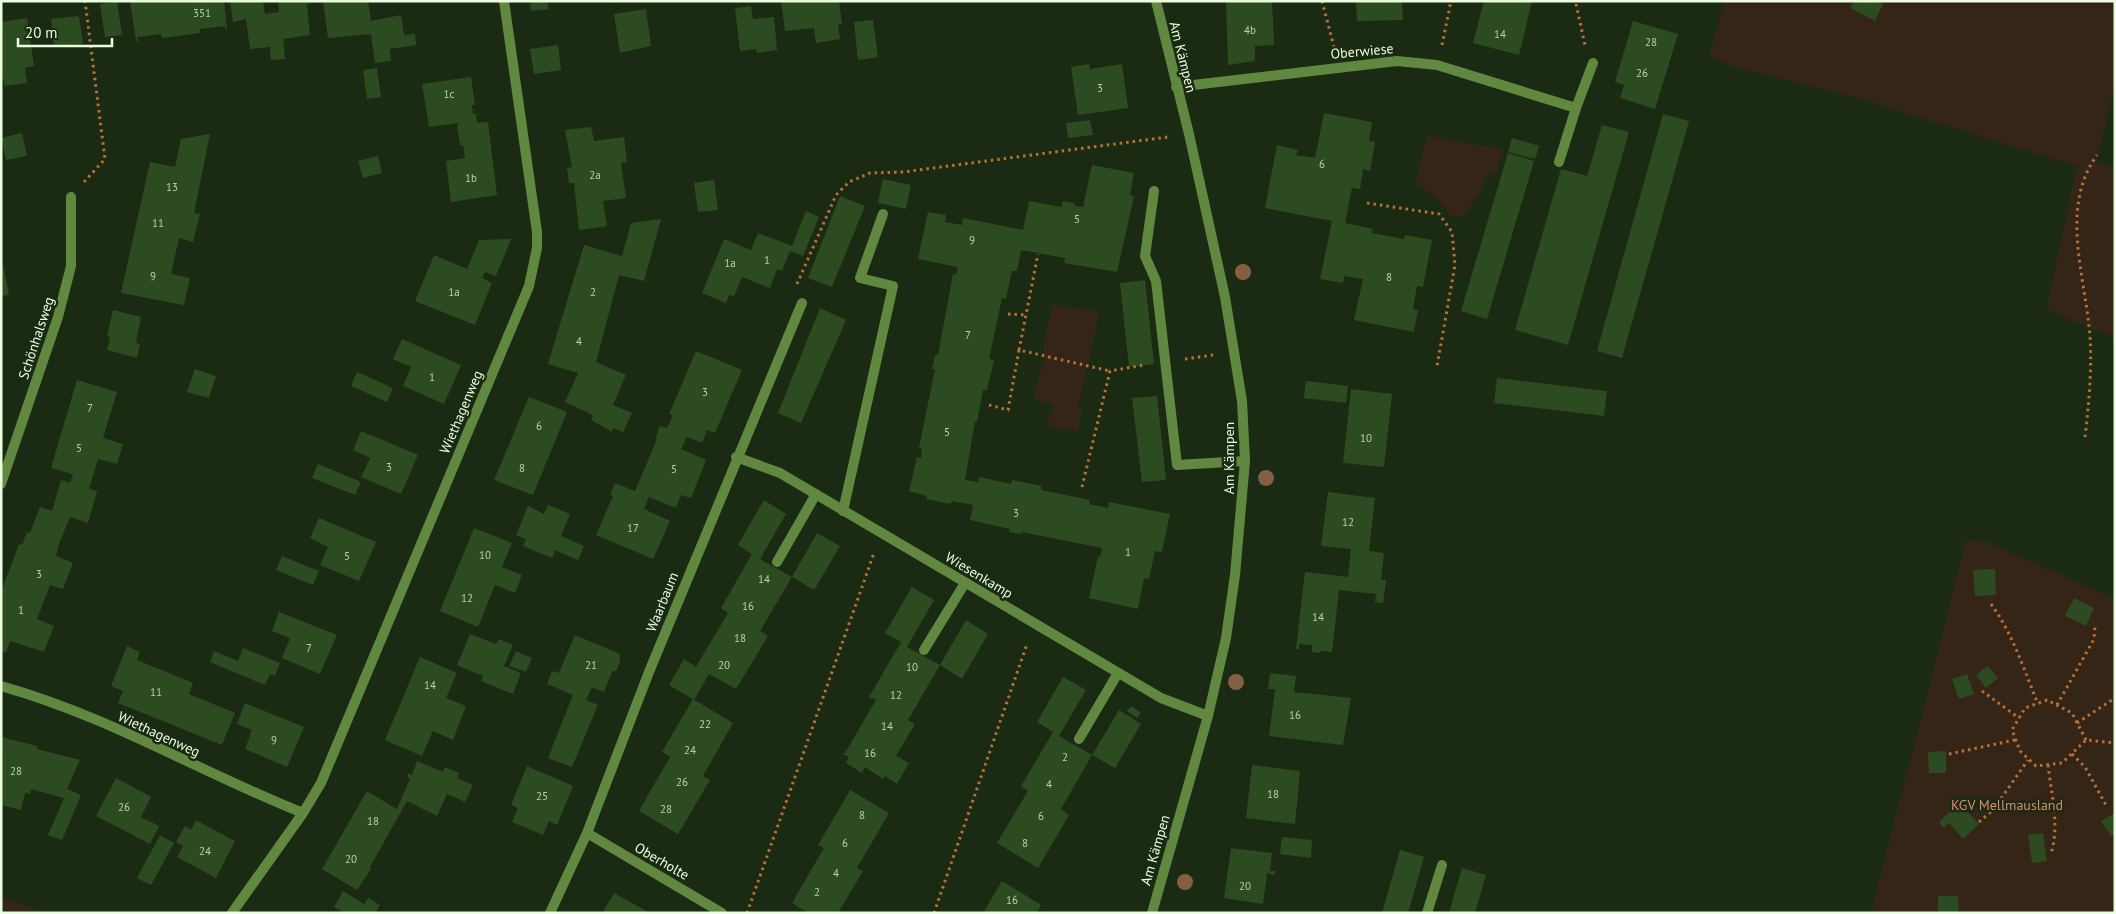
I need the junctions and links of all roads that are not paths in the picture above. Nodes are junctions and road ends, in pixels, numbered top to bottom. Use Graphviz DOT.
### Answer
graph roads {
  1 [pos="504,1"];
  2 [pos="1156,1"];
  3 [pos="1593,63"];
  4 [pos="1176,87"];
  5 [pos="1576,108"];
  6 [pos="1559,162"];
  7 [pos="1154,191"];
  8 [pos="71,197"];
  9 [pos="883,214"];
  10 [pos="802,303"];
  11 [pos="736,457"];
  12 [pos="1245,460"];
  13 [pos="1,484"];
  14 [pos="816,494"];
  15 [pos="843,511"];
  16 [pos="777,562"];
  17 [pos="965,583"];
  18 [pos="924,650"];
  19 [pos="1118,673"];
  20 [pos="1,686"];
  21 [pos="1208,716"];
  22 [pos="1079,739"];
  23 [pos="303,813"];
  24 [pos="587,833"];
  25 [pos="1442,865"];
  26 [pos="232,913"];
  27 [pos="550,913"];
  28 [pos="722,913"];
  29 [pos="1152,913"];
  30 [pos="1427,913"];
  1 -- 23 [label="street, Wiethagenweg"];
  2 -- 4 [label="street, Am Kämpen"];
  3 -- 5 [label="street"];
  4 -- 5 [label="street, Oberwiese"];
  4 -- 12 [label="street, Am Kämpen"];
  5 -- 6 [label="street"];
  7 -- 12 [label="street"];
  8 -- 13 [label="street, Schönhalsweg"];
  9 -- 15 [label="street"];
  10 -- 11 [label="street, Waarbaum"];
  11 -- 14 [label="street, Wiesenkamp"];
  11 -- 24 [label="street, Waarbaum"];
  12 -- 21 [label="street, Am Kämpen"];
  14 -- 15 [label="street, Wiesenkamp"];
  14 -- 16 [label="street"];
  15 -- 17 [label="street, Wiesenkamp"];
  17 -- 18 [label="street"];
  17 -- 19 [label="street, Wiesenkamp"];
  19 -- 21 [label="street, Wiesenkamp"];
  19 -- 22 [label="street"];
  20 -- 23 [label="street, Wiethagenweg"];
  21 -- 29 [label="street, Am Kämpen"];
  23 -- 26 [label="street, Wiethagenweg"];
  24 -- 27 [label="street, Waarbaum"];
  24 -- 28 [label="street, Oberholte"];
  25 -- 30 [label="street"];
}
